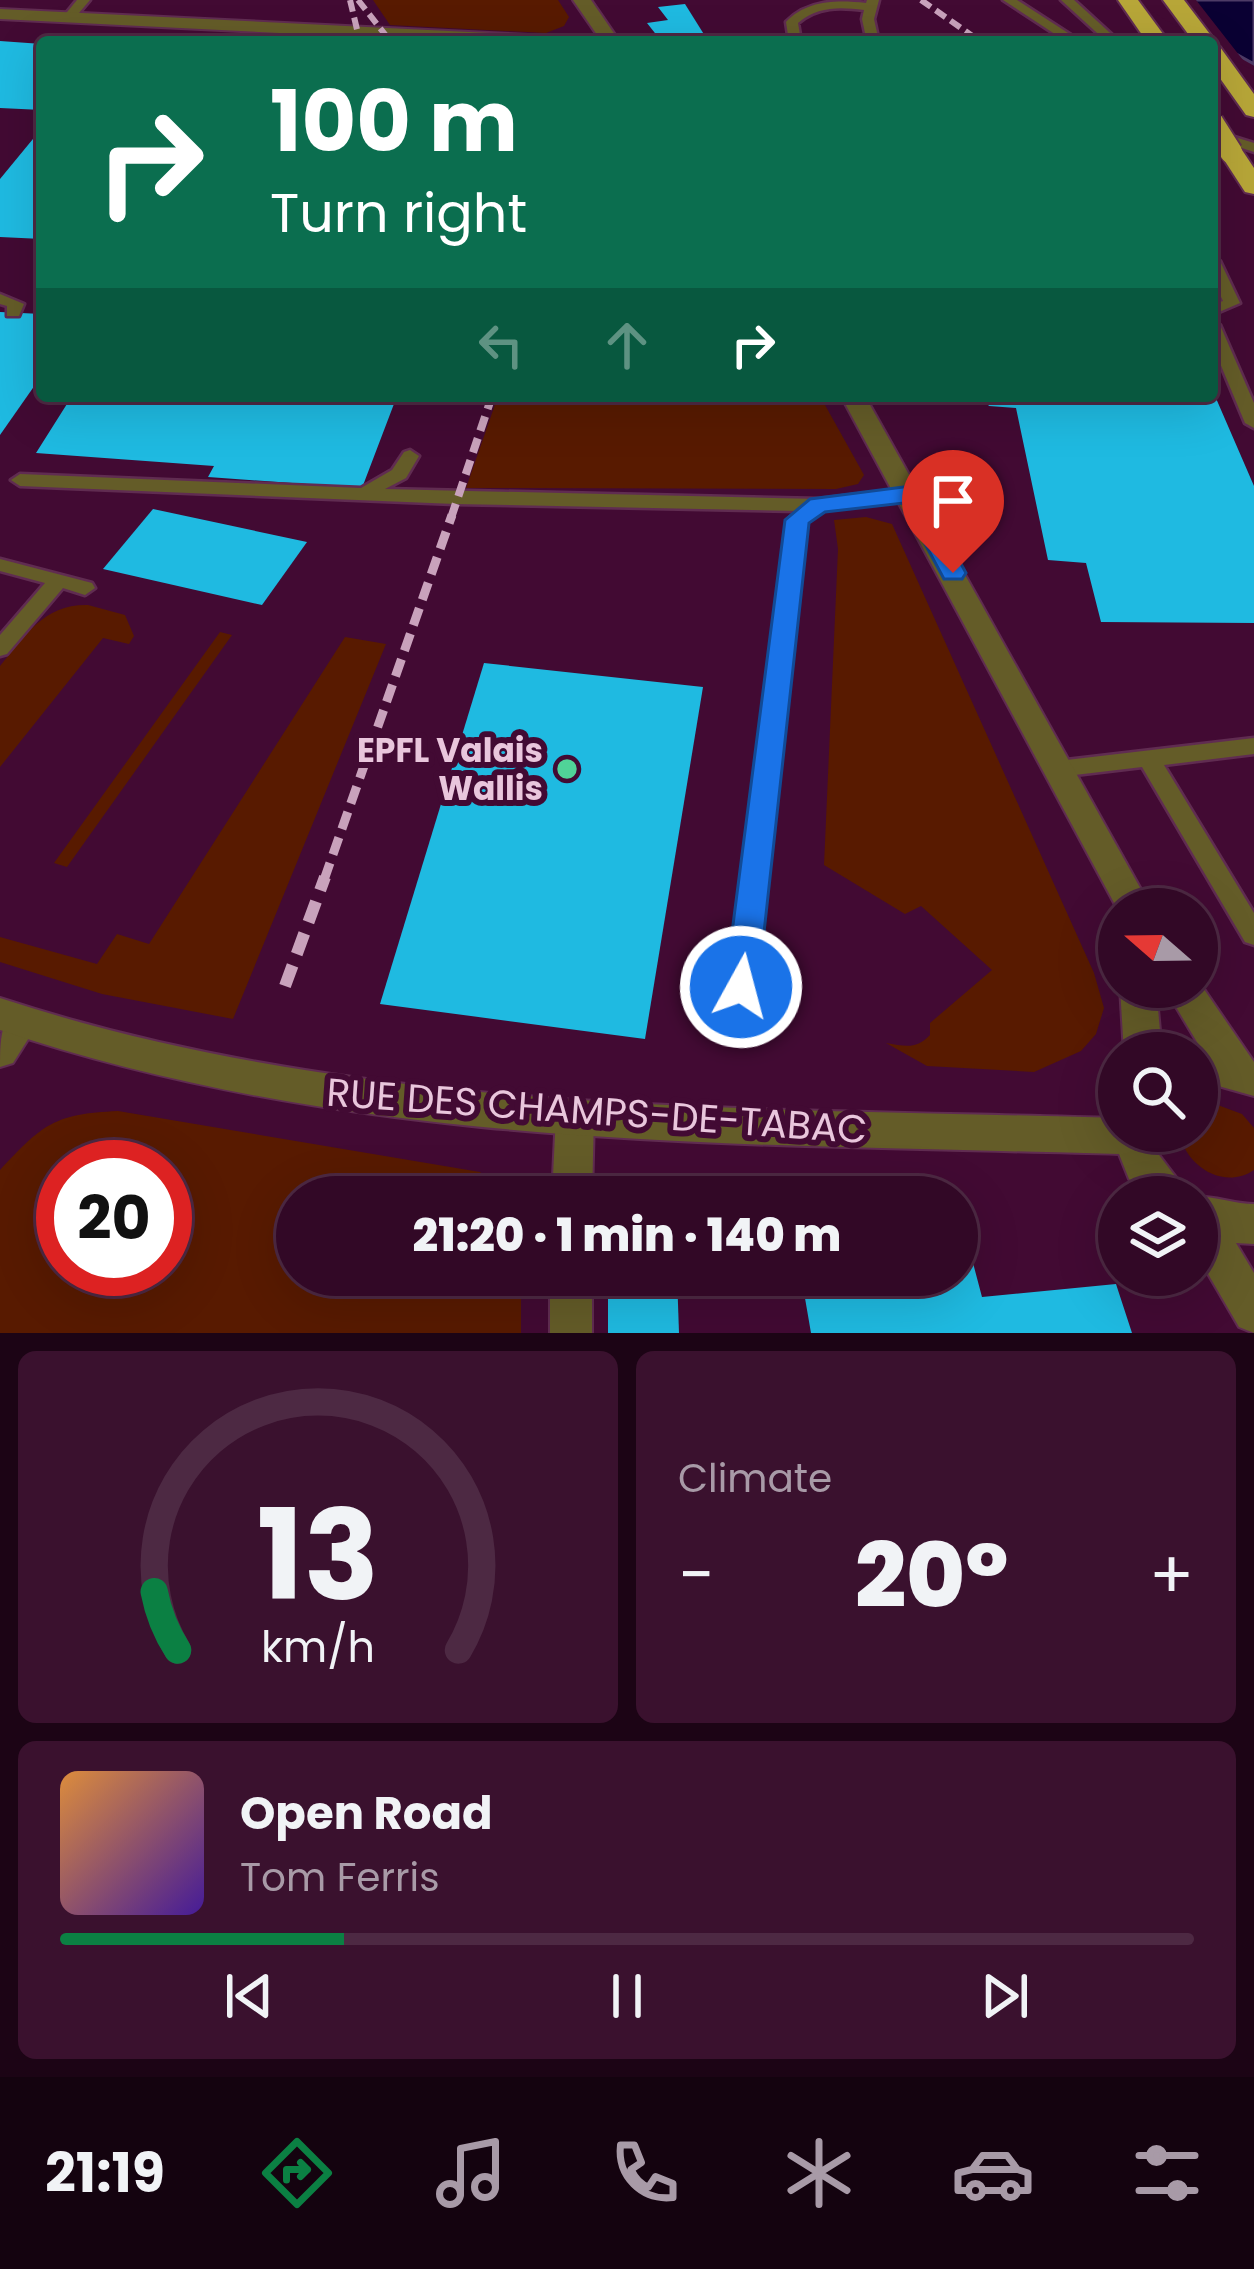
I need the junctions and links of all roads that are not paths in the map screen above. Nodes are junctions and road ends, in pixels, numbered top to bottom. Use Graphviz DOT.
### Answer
graph roads {
  1 [pos="84,0"];
  2 [pos="582,0"];
  3 [pos="1009,0"];
  4 [pos="1067,0"];
  5 [pos="1128,0"];
  6 [pos="1173,0"];
  7 [pos="871,3"];
  8 [pos="0,14"];
  9 [pos="68,17"];
  10 [pos="448,36"];
  11 [pos="607,36"];
  12 [pos="794,36"];
  13 [pos="873,36"];
  14 [pos="1066,36"];
  15 [pos="1107,36"];
  16 [pos="1154,36"];
  17 [pos="1200,36"];
  18 [pos="1218,60"];
  19 [pos="1254,110"];
  20 [pos="1232,144"];
  21 [pos="1254,188"];
  22 [pos="1218,273"];
  23 [pos="1218,308"];
  24 [pos="1218,340"];
  25 [pos="857,402"];
  26 [pos="1254,423"];
  27 [pos="410,456"];
  28 [pos="20,480"];
  29 [pos="362,493"];
  30 [pos="911,494"];
  31 [pos="819,505"];
  32 [pos="0,565"];
  33 [pos="59,580"];
  34 [pos="85,588"];
  35 [pos="0,649"];
  36 [pos="1254,746"];
  37 [pos="1148,758"];
  38 [pos="1061,775"];
  39 [pos="1106,888"];
  40 [pos="1123,888"];
  41 [pos="1254,935"];
  42 [pos="741,987"];
  43 [pos="1194,1008"];
  44 [pos="7,1029"];
  45 [pos="1228,1070"];
  46 [pos="575,1115"];
  47 [pos="1098,1134"];
  48 [pos="573,1176"];
  49 [pos="1218,1221"];
  50 [pos="1254,1224"];
  51 [pos="1218,1251"];
  52 [pos="571,1296"];
  53 [pos="1254,1312"];
  54 [pos="571,1333"];
  1 -- 9 [label="lane"];
  2 -- 11 [label="street"];
  3 -- 14 [label="lane"];
  4 -- 15 [label="lane"];
  5 -- 16 [label="highway"];
  6 -- 17 [label="highway"];
  7 -- 12 [label="lane"];
  7 -- 13 [label="lane"];
  8 -- 9 [label="street"];
  9 -- 10 [label="street"];
  18 -- 19 [label="highway"];
  20 -- 21 [label="highway"];
  22 -- 23 [label="lane"];
  24 -- 26 [label="lane"];
  25 -- 30 [label="street"];
  27 -- 29 [label="lane"];
  28 -- 29 [label="lane"];
  29 -- 31 [label="lane"];
  30 -- 31 [label="lane"];
  30 -- 38 [label="street"];
  31 -- 42 [label="lane"];
  32 -- 33 [label="lane"];
  33 -- 34 [label="lane"];
  33 -- 35 [label="lane"];
  36 -- 37 [label="lane"];
  37 -- 38 [label="lane"];
  37 -- 41 [label="lane"];
  38 -- 39 [label="street"];
  38 -- 40 [label="street"];
  43 -- 45 [label="street"];
  44 -- 46 [label="street, RUE DES CHAMPS-DE-TABAC"];
  46 -- 47 [label="street, RUE DES CHAMPS-DE-TABAC"];
  46 -- 48 [label="street"];
  49 -- 50 [label="street"];
  51 -- 53 [label="street"];
  52 -- 54 [label="street"];
}
